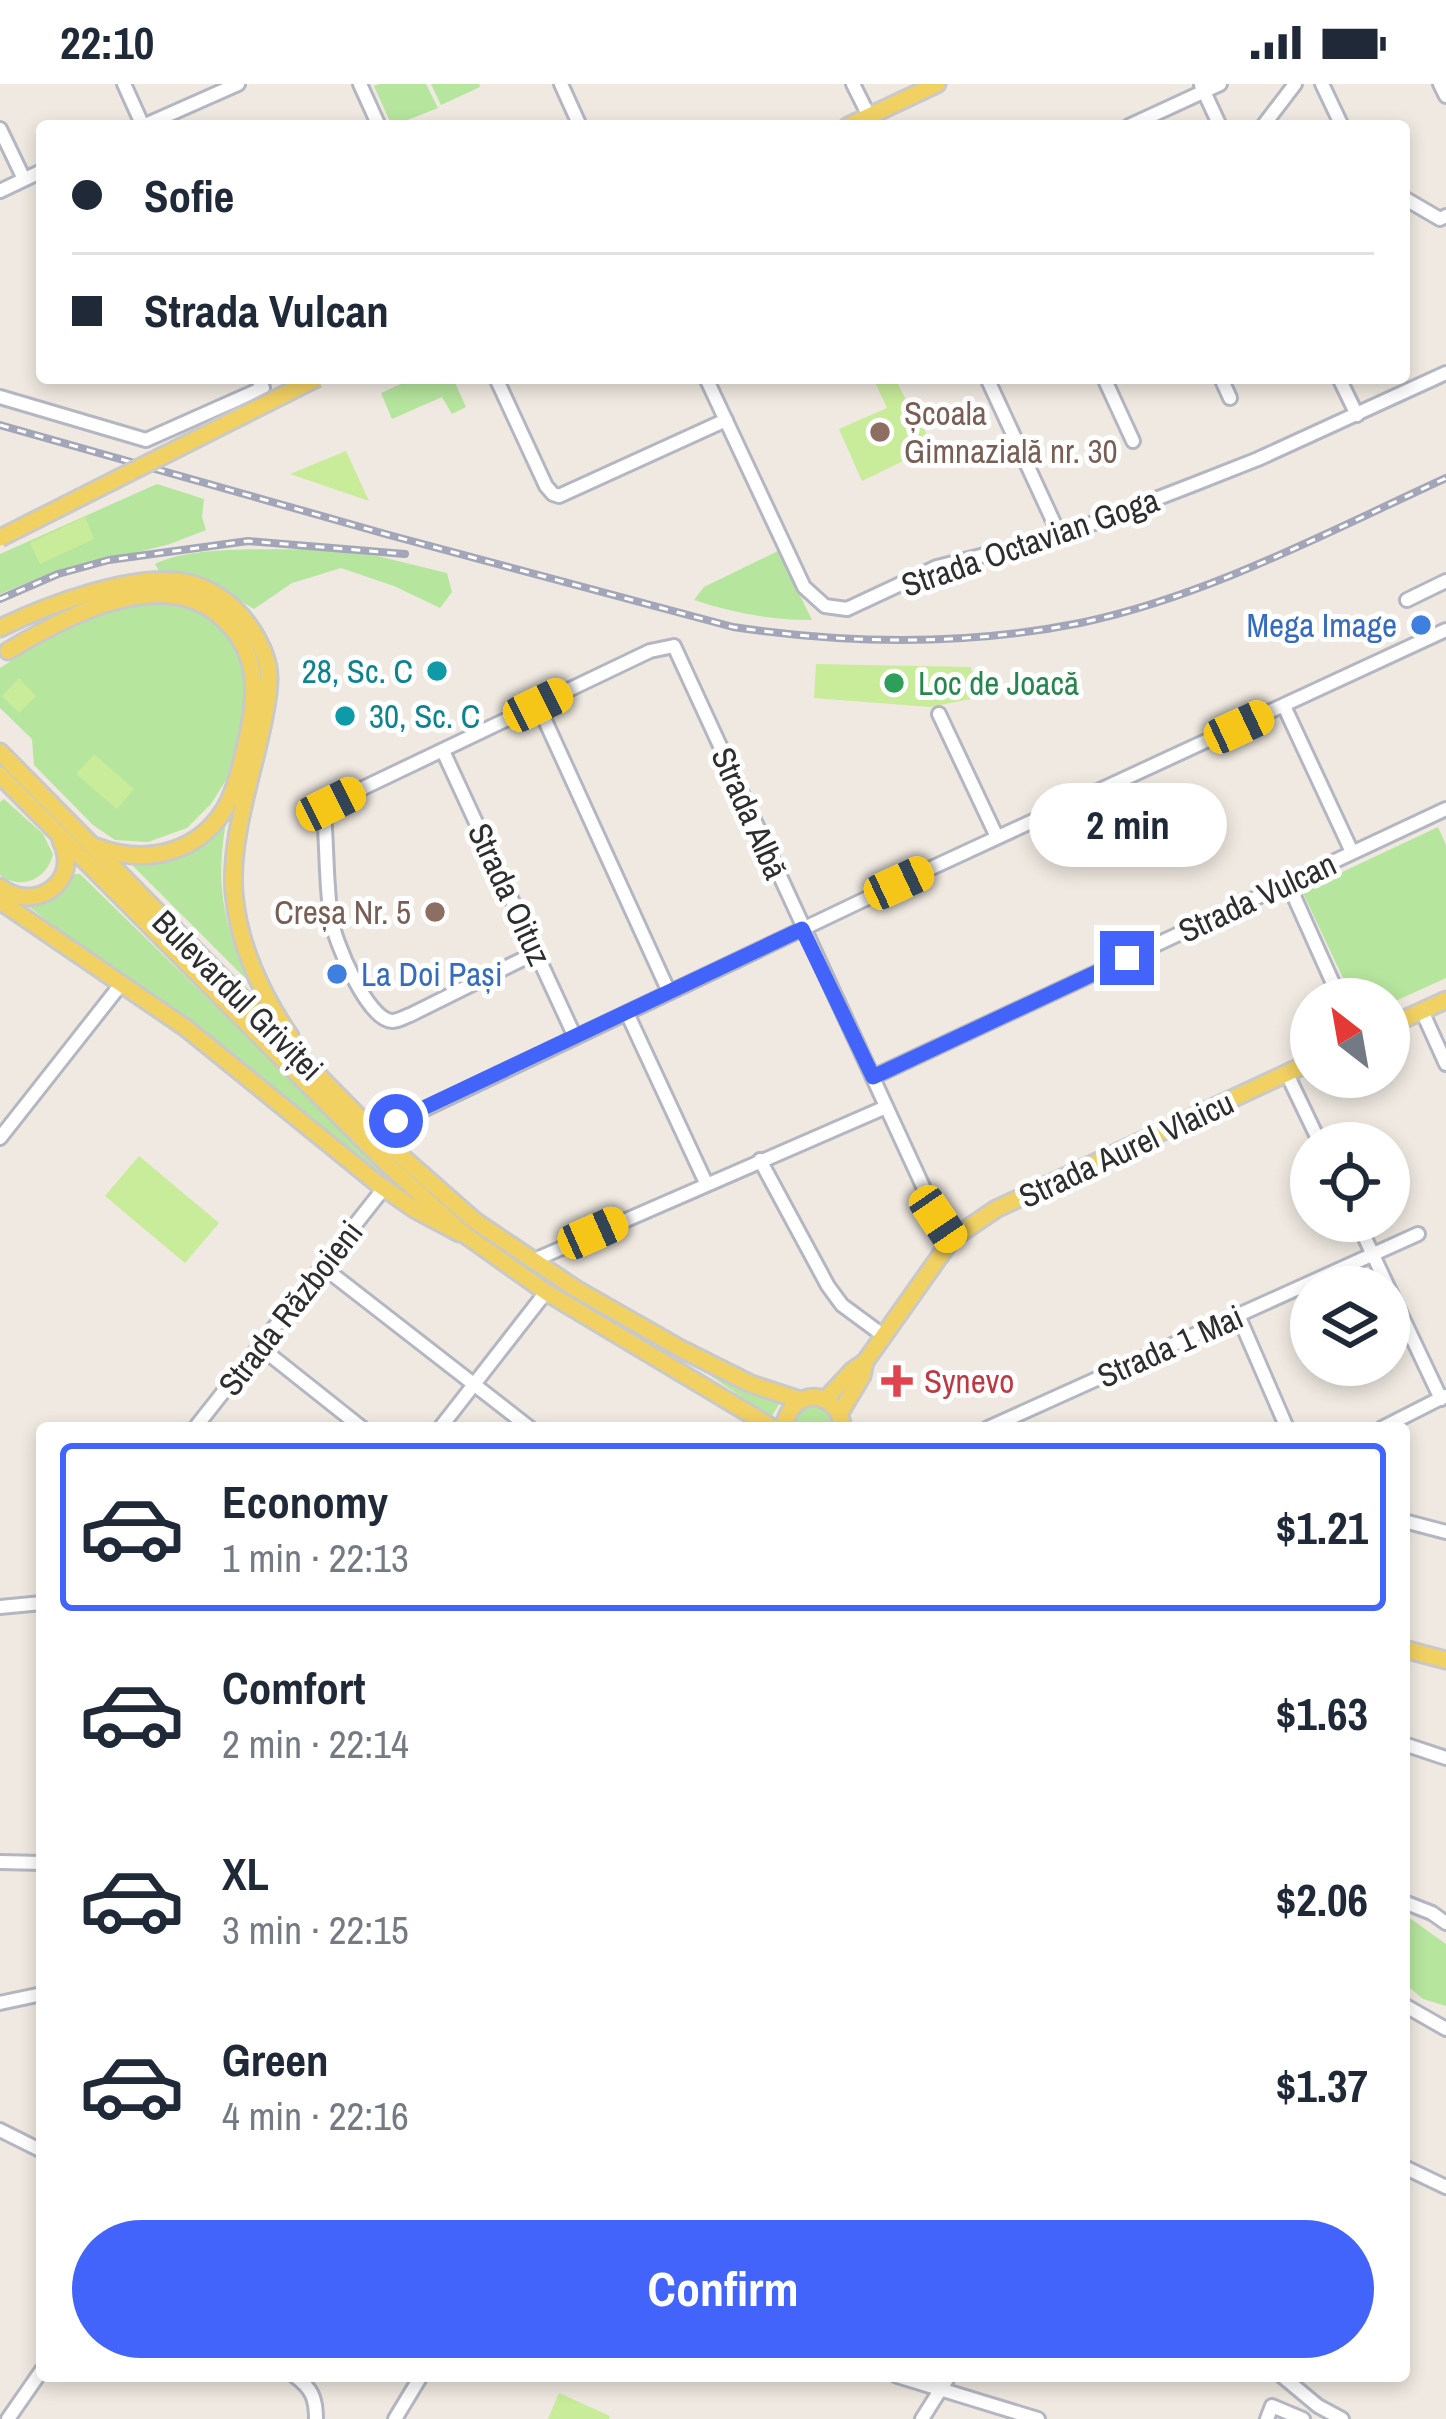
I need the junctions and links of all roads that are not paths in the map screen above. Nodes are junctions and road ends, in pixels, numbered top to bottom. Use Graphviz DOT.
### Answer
graph roads {
  1 [pos="124,84"];
  2 [pos="360,84"];
  3 [pos="561,84"];
  4 [pos="854,84"];
  5 [pos="937,84"];
  6 [pos="1220,84"];
  7 [pos="1295,84"];
  8 [pos="1322,84"];
  9 [pos="1440,84"];
  10 [pos="232,85"];
  11 [pos="1202,88"];
  12 [pos="1446,96"];
  13 [pos="140,120"];
  14 [pos="156,120"];
  15 [pos="376,120"];
  16 [pos="577,120"];
  17 [pos="869,120"];
  18 [pos="1141,120"];
  19 [pos="1217,120"];
  20 [pos="1268,120"];
  21 [pos="1339,120"];
  22 [pos="0,129"];
  23 [pos="36,174"];
  24 [pos="24,179"];
  25 [pos="0,191"];
  26 [pos="1410,202"];
  27 [pos="1446,216"];
  28 [pos="1446,373"];
  29 [pos="258,384"];
  30 [pos="305,384"];
  31 [pos="499,384"];
  32 [pos="709,384"];
  33 [pos="990,384"];
  34 [pos="1107,384"];
  35 [pos="1224,384"];
  36 [pos="1342,384"];
  37 [pos="0,397"];
  38 [pos="1230,398"];
  39 [pos="1357,415"];
  40 [pos="726,421"];
  41 [pos="1133,441"];
  42 [pos="1060,536"];
  43 [pos="0,538"];
  44 [pos="1446,581"];
  45 [pos="138,584"];
  46 [pos="1407,599"];
  47 [pos="0,628"];
  48 [pos="1446,630"];
  49 [pos="4,654"];
  50 [pos="538,705"];
  51 [pos="1284,706"];
  52 [pos="940,714"];
  53 [pos="443,751"];
  54 [pos="0,752"];
  55 [pos="7,775"];
  56 [pos="1442,815"];
  57 [pos="48,824"];
  58 [pos="997,837"];
  59 [pos="87,843"];
  60 [pos="1352,852"];
  61 [pos="1288,883"];
  62 [pos="0,887"];
  63 [pos="0,902"];
  64 [pos="802,929"];
  65 [pos="537,952"];
  66 [pos="1331,978"];
  67 [pos="122,983"];
  68 [pos="670,992"];
  69 [pos="1445,1004"];
  70 [pos="1421,1011"];
  71 [pos="627,1013"];
  72 [pos="1410,1016"];
  73 [pos="575,1037"];
  74 [pos="1446,1064"];
  75 [pos="1290,1072"];
  76 [pos="1287,1074"];
  77 [pos="873,1077"];
  78 [pos="320,1078"];
  79 [pos="886,1107"];
  80 [pos="1310,1122"];
  81 [pos="375,1133"];
  82 [pos="0,1138"];
  83 [pos="760,1160"];
  84 [pos="706,1183"];
  85 [pos="384,1188"];
  86 [pos="464,1234"];
  87 [pos="1418,1234"];
  88 [pos="952,1239"];
  89 [pos="1367,1242"];
  90 [pos="1373,1254"];
  91 [pos="532,1261"];
  92 [pos="1379,1266"];
  93 [pos="323,1267"];
  94 [pos="546,1292"];
  95 [pos="1238,1316"];
  96 [pos="1410,1330"];
  97 [pos="884,1336"];
  98 [pos="260,1347"];
  99 [pos="865,1362"];
  100 [pos="474,1385"];
  101 [pos="1444,1397"];
  102 [pos="800,1400"];
  103 [pos="826,1400"];
  104 [pos="200,1422"];
  105 [pos="354,1422"];
  106 [pos="445,1422"];
  107 [pos="522,1422"];
  108 [pos="763,1422"];
  109 [pos="785,1422"];
  110 [pos="843,1422"];
  111 [pos="844,1422"];
  112 [pos="1001,1422"];
  113 [pos="1283,1422"];
  114 [pos="1394,1422"];
  115 [pos="1410,1523"];
  116 [pos="1446,1532"];
  117 [pos="36,1603"];
  118 [pos="0,1606"];
  119 [pos="1410,1651"];
  120 [pos="1446,1660"];
  121 [pos="1410,1746"];
  122 [pos="1446,1758"];
  123 [pos="0,1862"];
  124 [pos="36,1863"];
  125 [pos="1410,1904"];
  126 [pos="1446,1924"];
  127 [pos="36,1995"];
  128 [pos="0,2003"];
  129 [pos="1410,2008"];
  130 [pos="1446,2029"];
  131 [pos="0,2130"];
  132 [pos="36,2148"];
  133 [pos="1410,2171"];
  134 [pos="1446,2187"];
  135 [pos="36,2379"];
  136 [pos="302,2382"];
  137 [pos="417,2382"];
  138 [pos="946,2382"];
  139 [pos="1289,2382"];
  140 [pos="1269,2412"];
  141 [pos="8,2419"];
  142 [pos="316,2419"];
  143 [pos="395,2419"];
  144 [pos="922,2419"];
  145 [pos="1038,2419"];
  146 [pos="1303,2419"];
  147 [pos="1342,2419"];
  1 -- 13 [label="street"];
  2 -- 15 [label="street"];
  3 -- 16 [label="street"];
  4 -- 17 [label="street"];
  5 -- 17 [label="main road"];
  6 -- 11 [label="street"];
  7 -- 20 [label="street"];
  8 -- 21 [label="street"];
  9 -- 12 [label="street"];
  10 -- 14 [label="street"];
  11 -- 18 [label="street"];
  11 -- 19 [label="street"];
  22 -- 24 [label="street"];
  23 -- 24 [label="street"];
  24 -- 25 [label="street"];
  26 -- 27 [label="street"];
  28 -- 39 [label="street, Strada Octavian Goga"];
  29 -- 37 [label="street"];
  30 -- 43 [label="main road, bridge"];
  31 -- 40 [label="street"];
  32 -- 40 [label="street"];
  33 -- 42 [label="street"];
  34 -- 41 [label="street"];
  35 -- 38 [label="street"];
  36 -- 39 [label="street"];
  39 -- 42 [label="street, Strada Octavian Goga"];
  40 -- 42 [label="street, Strada Octavian Goga"];
  44 -- 46 [label="street"];
  45 -- 47 [label="main road"];
  45 -- 49 [label="main road"];
  45 -- 78 [label="main road"];
  48 -- 51 [label="street"];
  49 -- 59 [label="main road"];
  50 -- 53 [label="street"];
  50 -- 64 [label="street, Strada Albă"];
  50 -- 68 [label="street"];
  51 -- 58 [label="street"];
  51 -- 60 [label="street"];
  52 -- 58 [label="street"];
  53 -- 65 [label="street, Strada Oituz"];
  53 -- 65 [label="street"];
  54 -- 55 [label="main road, Bulevardul Griviței"];
  55 -- 57 [label="main road, Bulevardul Griviței"];
  55 -- 59 [label="main road, Bulevardul Griviței"];
  56 -- 60 [label="street, Strada Vulcan"];
  57 -- 62 [label="main road"];
  57 -- 86 [label="main road, Bulevardul Griviței"];
  58 -- 64 [label="street"];
  59 -- 78 [label="main road, Bulevardul Griviței"];
  60 -- 61 [label="street, Strada Vulcan"];
  61 -- 66 [label="street"];
  61 -- 77 [label="street, Strada Vulcan"];
  63 -- 67 [label="main road, Bulevardul Griviței"];
  64 -- 68 [label="street"];
  64 -- 77 [label="street, Strada Albă"];
  65 -- 73 [label="street, Strada Oituz"];
  67 -- 82 [label="street"];
  67 -- 85 [label="main road, Bulevardul Griviței"];
  68 -- 71 [label="street"];
  69 -- 70 [label="main road"];
  70 -- 72 [label="main road"];
  70 -- 74 [label="street"];
  71 -- 73 [label="street"];
  71 -- 84 [label="street"];
  73 -- 81 [label="street"];
  75 -- 76 [label="main road, Strada Aurel Vlaicu"];
  76 -- 80 [label="street"];
  76 -- 88 [label="main road, Strada Aurel Vlaicu"];
  77 -- 79 [label="street, Strada Albă"];
  78 -- 81 [label="main road, Bulevardul Griviței"];
  79 -- 83 [label="street"];
  79 -- 88 [label="street, Strada Albă"];
  81 -- 91 [label="main road, Bulevardul Griviței"];
  83 -- 84 [label="street"];
  83 -- 97 [label="street"];
  84 -- 91 [label="street"];
  85 -- 86 [label="main road, Bulevardul Griviței"];
  85 -- 93 [label="street, Strada Războieni"];
  86 -- 94 [label="main road, Bulevardul Griviței"];
  87 -- 90 [label="street, Strada 1 Mai"];
  88 -- 97 [label="main road, Strada Aurel Vlaicu"];
  89 -- 90 [label="street"];
  90 -- 92 [label="street"];
  90 -- 95 [label="street, Strada 1 Mai"];
  91 -- 102 [label="main road, Bulevardul Griviței"];
  93 -- 98 [label="street, Strada Războieni"];
  93 -- 100 [label="street"];
  94 -- 100 [label="street"];
  94 -- 108 [label="main road, Bulevardul Griviței"];
  95 -- 112 [label="street, Strada 1 Mai"];
  95 -- 113 [label="street"];
  96 -- 101 [label="street"];
  97 -- 99 [label="main road, Strada Aurel Vlaicu"];
  98 -- 104 [label="street, Strada Războieni"];
  98 -- 105 [label="street"];
  99 -- 103 [label="main road, Strada Aurel Vlaicu"];
  99 -- 111 [label="main road, Strada Aurel Vlaicu"];
  100 -- 106 [label="street"];
  100 -- 107 [label="street"];
  101 -- 114 [label="street"];
  102 -- 103 [label="main road, Bulevardul Griviței"];
  102 -- 109 [label="main road"];
  103 -- 110 [label="main road"];
  115 -- 116 [label="street"];
  117 -- 118 [label="street"];
  119 -- 120 [label="main road"];
  121 -- 122 [label="street"];
  123 -- 124 [label="street"];
  125 -- 126 [label="street"];
  127 -- 128 [label="street"];
  129 -- 130 [label="street"];
  131 -- 132 [label="street"];
  133 -- 134 [label="street"];
  135 -- 141 [label="street"];
  136 -- 142 [label="street"];
  137 -- 143 [label="street"];
  138 -- 144 [label="street"];
  138 -- 145 [label="street"];
  139 -- 147 [label="street"];
  140 -- 146 [label="street"];
}
